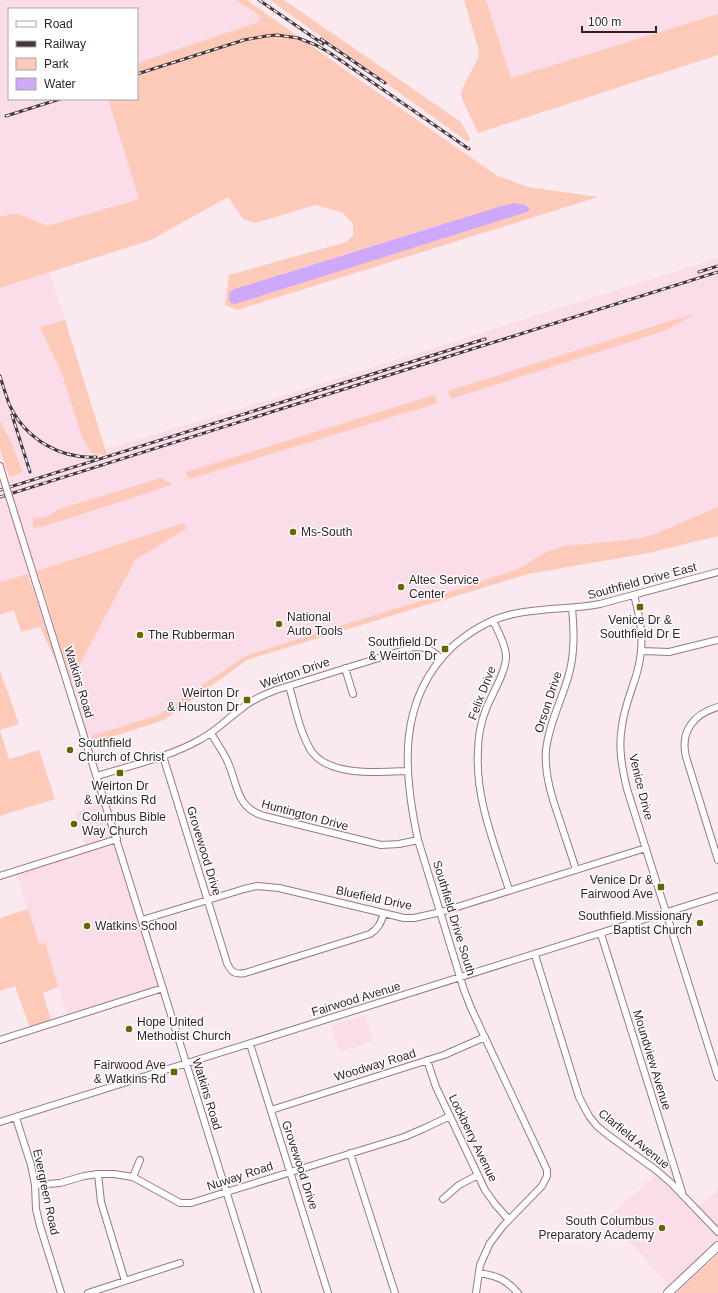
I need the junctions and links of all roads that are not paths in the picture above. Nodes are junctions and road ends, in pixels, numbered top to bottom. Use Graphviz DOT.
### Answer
graph roads {
  1 [pos="0,466"];
  2 [pos="718,572"];
  3 [pos="634,595"];
  4 [pos="572,608"];
  5 [pos="493,620"];
  6 [pos="718,640"];
  7 [pos="642,652"];
  8 [pos="441,658"];
  9 [pos="345,668"];
  10 [pos="289,686"];
  11 [pos="354,694"];
  12 [pos="717,708"];
  13 [pos="211,733"];
  14 [pos="163,756"];
  15 [pos="408,771"];
  16 [pos="97,776"];
  17 [pos="117,839"];
  18 [pos="418,840"];
  19 [pos="646,848"];
  20 [pos="717,855"];
  21 [pos="576,870"];
  22 [pos="0,876"];
  23 [pos="509,890"];
  24 [pos="718,896"];
  25 [pos="208,900"];
  26 [pos="440,912"];
  27 [pos="384,913"];
  28 [pos="666,913"];
  29 [pos="142,920"];
  30 [pos="601,934"];
  31 [pos="535,955"];
  32 [pos="461,978"];
  33 [pos="163,988"];
  34 [pos="485,1037"];
  35 [pos="0,1040"];
  36 [pos="250,1044"];
  37 [pos="427,1060"];
  38 [pos="186,1063"];
  39 [pos="718,1077"];
  40 [pos="271,1110"];
  41 [pos="450,1116"];
  42 [pos="16,1118"];
  43 [pos="0,1122"];
  44 [pos="350,1153"];
  45 [pos="140,1160"];
  46 [pos="290,1172"];
  47 [pos="98,1174"];
  48 [pos="478,1175"];
  49 [pos="133,1177"];
  50 [pos="34,1184"];
  51 [pos="226,1192"];
  52 [pos="682,1194"];
  53 [pos="442,1199"];
  54 [pos="509,1220"];
  55 [pos="718,1232"];
  56 [pos="718,1246"];
  57 [pos="180,1263"];
  58 [pos="479,1273"];
  59 [pos="125,1281"];
  60 [pos="61,1293"];
  61 [pos="88,1293"];
  62 [pos="258,1293"];
  63 [pos="328,1293"];
  64 [pos="395,1293"];
  65 [pos="476,1293"];
  66 [pos="518,1293"];
  67 [pos="668,1293"];
  1 -- 16 [label="street, Watkins Road, bridge"];
  2 -- 3 [label="street, Southfield Drive East"];
  3 -- 4 [label="street, Southfield Drive East"];
  3 -- 7 [label="street, Venice Drive"];
  4 -- 5 [label="street, Southfield Drive East"];
  4 -- 21 [label="street, Orson Drive"];
  5 -- 8 [label="street, Southfield Drive East"];
  5 -- 23 [label="street, Felix Drive"];
  6 -- 7 [label="street"];
  7 -- 19 [label="street, Venice Drive"];
  8 -- 9 [label="street, Weirton Drive"];
  8 -- 15 [label="street, Southfield Drive South"];
  9 -- 10 [label="street, Weirton Drive"];
  9 -- 11 [label="street"];
  10 -- 13 [label="street, Weirton Drive"];
  10 -- 15 [label="street"];
  12 -- 20 [label="street"];
  13 -- 14 [label="street, Weirton Drive"];
  13 -- 18 [label="street, Huntington Drive"];
  14 -- 16 [label="street, Weirton Drive"];
  14 -- 25 [label="street, Grovewood Drive"];
  15 -- 18 [label="street, Southfield Drive South"];
  16 -- 17 [label="street, Watkins Road"];
  17 -- 22 [label="street"];
  17 -- 29 [label="street, Watkins Road"];
  18 -- 26 [label="street, Southfield Drive South"];
  19 -- 21 [label="street, Bluefield Drive"];
  19 -- 28 [label="street, Venice Drive"];
  21 -- 23 [label="street, Bluefield Drive"];
  23 -- 26 [label="street, Bluefield Drive"];
  24 -- 28 [label="street, Fairwood Avenue"];
  25 -- 27 [label="street, Bluefield Drive"];
  25 -- 27 [label="street, Grovewood Drive"];
  25 -- 29 [label="street, Bluefield Drive"];
  26 -- 27 [label="street, Bluefield Drive"];
  26 -- 32 [label="street, Southfield Drive South"];
  28 -- 30 [label="street, Fairwood Avenue"];
  28 -- 39 [label="street, Venice Drive"];
  29 -- 33 [label="street, Watkins Road"];
  30 -- 31 [label="street, Fairwood Avenue"];
  30 -- 52 [label="street, Moundview Avenue"];
  31 -- 32 [label="street, Fairwood Avenue"];
  31 -- 52 [label="street, Clarfield Avenue"];
  32 -- 34 [label="street, Southfield Drive South"];
  32 -- 36 [label="street, Fairwood Avenue"];
  33 -- 35 [label="street"];
  33 -- 38 [label="street, Watkins Road"];
  34 -- 37 [label="street, Woodway Road"];
  34 -- 54 [label="street, Southfield Drive South"];
  36 -- 38 [label="street, Fairwood Avenue"];
  36 -- 40 [label="street, Grovewood Drive"];
  37 -- 40 [label="street, Woodway Road"];
  37 -- 41 [label="street, Lockberry Avenue"];
  38 -- 42 [label="street, Fairwood Avenue"];
  38 -- 51 [label="street, Watkins Road"];
  40 -- 46 [label="street, Grovewood Drive"];
  41 -- 44 [label="street, Nuway Road"];
  41 -- 48 [label="street, Lockberry Avenue"];
  42 -- 43 [label="street, Fairwood Avenue"];
  42 -- 50 [label="street, Evergreen Road"];
  44 -- 46 [label="street, Nuway Road"];
  44 -- 64 [label="street"];
  45 -- 49 [label="street"];
  46 -- 51 [label="street, Nuway Road"];
  46 -- 63 [label="street, Grovewood Drive"];
  47 -- 49 [label="street, Nuway Road"];
  47 -- 50 [label="street, Nuway Road"];
  47 -- 59 [label="street"];
  48 -- 53 [label="street"];
  48 -- 54 [label="street, Lockberry Avenue"];
  49 -- 51 [label="street, Nuway Road"];
  50 -- 60 [label="street, Evergreen Road"];
  51 -- 62 [label="street, Watkins Road"];
  52 -- 55 [label="street, Clarfield Avenue"];
  54 -- 58 [label="street"];
  56 -- 67 [label="main road"];
  57 -- 59 [label="street"];
  58 -- 65 [label="street"];
  58 -- 66 [label="street"];
  59 -- 61 [label="street"];
}
